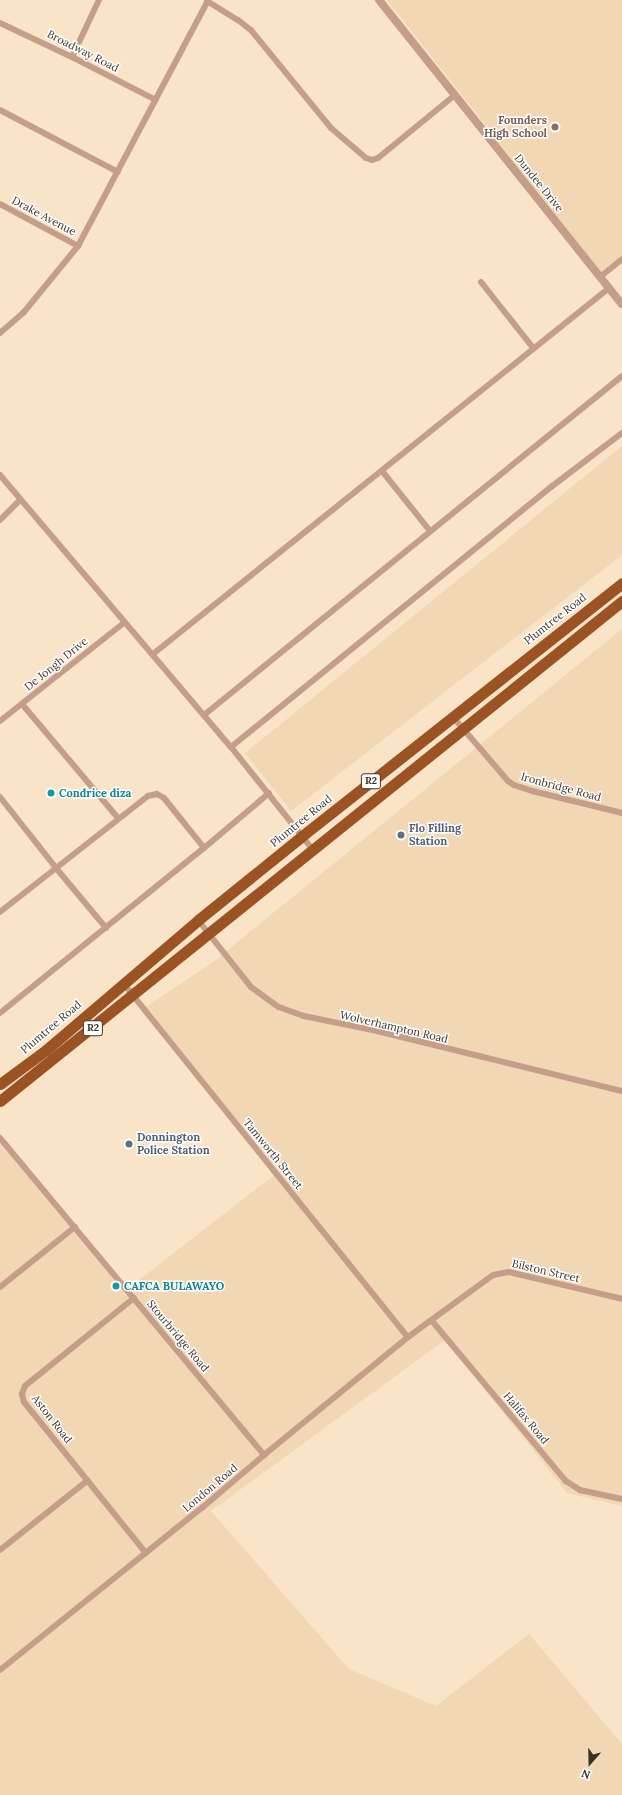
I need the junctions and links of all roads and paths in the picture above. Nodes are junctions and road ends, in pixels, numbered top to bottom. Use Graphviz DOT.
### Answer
graph roads {
  1 [pos="99,0"];
  2 [pos="379,0"];
  3 [pos="208,1"];
  4 [pos="0,23"];
  5 [pos="72,57"];
  6 [pos="455,95"];
  7 [pos="156,100"];
  8 [pos="0,110"];
  9 [pos="118,172"];
  10 [pos="0,204"];
  11 [pos="78,246"];
  12 [pos="622,259"];
  13 [pos="600,277"];
  14 [pos="481,282"];
  15 [pos="609,288"];
  16 [pos="622,304"];
  17 [pos="0,333"];
  18 [pos="534,349"];
  19 [pos="622,376"];
  20 [pos="622,433"];
  21 [pos="382,471"];
  22 [pos="0,475"];
  23 [pos="20,500"];
  24 [pos="0,520"];
  25 [pos="430,531"];
  26 [pos="622,583"];
  27 [pos="622,601"];
  28 [pos="125,622"];
  29 [pos="154,654"];
  30 [pos="22,704"];
  31 [pos="204,715"];
  32 [pos="453,716"];
  33 [pos="0,721"];
  34 [pos="463,729"];
  35 [pos="231,746"];
  36 [pos="269,793"];
  37 [pos="0,797"];
  38 [pos="622,812"];
  39 [pos="118,818"];
  40 [pos="302,836"];
  41 [pos="204,848"];
  42 [pos="312,849"];
  43 [pos="56,868"];
  44 [pos="0,912"];
  45 [pos="198,920"];
  46 [pos="106,928"];
  47 [pos="208,932"];
  48 [pos="123,983"];
  49 [pos="133,996"];
  50 [pos="0,1013"];
  51 [pos="0,1084"];
  52 [pos="622,1091"];
  53 [pos="0,1101"];
  54 [pos="0,1138"];
  55 [pos="75,1227"];
  56 [pos="0,1287"];
  57 [pos="134,1298"];
  58 [pos="622,1299"];
  59 [pos="432,1321"];
  60 [pos="408,1338"];
  61 [pos="264,1455"];
  62 [pos="88,1480"];
  63 [pos="622,1499"];
  64 [pos="0,1550"];
  65 [pos="146,1553"];
  66 [pos="0,1670"];
  1 -- 5 [label="street"];
  2 -- 6 [label="street, Dundee Drive"];
  3 -- 6 [label="street"];
  3 -- 7 [label="street"];
  4 -- 5 [label="street, Broadway Road"];
  5 -- 7 [label="street, Broadway Road"];
  6 -- 13 [label="street, Dundee Drive"];
  7 -- 9 [label="street"];
  8 -- 9 [label="street"];
  9 -- 11 [label="street"];
  10 -- 11 [label="street, Drake Avenue"];
  11 -- 17 [label="street"];
  12 -- 13 [label="street"];
  13 -- 15 [label="street, Dundee Drive"];
  14 -- 18 [label="street"];
  15 -- 16 [label="street, Dundee Drive"];
  15 -- 18 [label="street"];
  18 -- 21 [label="street"];
  19 -- 25 [label="street"];
  20 -- 35 [label="street"];
  21 -- 25 [label="street"];
  21 -- 29 [label="street"];
  22 -- 23 [label="street"];
  23 -- 24 [label="street"];
  23 -- 28 [label="street"];
  25 -- 31 [label="street"];
  26 -- 32 [label="highway, Plumtree Road / R2"];
  27 -- 34 [label="highway, R2"];
  28 -- 29 [label="street"];
  28 -- 30 [label="street, De Jongh Drive"];
  29 -- 31 [label="street"];
  30 -- 33 [label="street, De Jongh Drive"];
  30 -- 39 [label="street"];
  31 -- 35 [label="street"];
  32 -- 34 [label="street, Ironbridge Road"];
  32 -- 40 [label="highway, Plumtree Road / R2"];
  34 -- 38 [label="street, Ironbridge Road"];
  34 -- 42 [label="highway, R2"];
  35 -- 36 [label="street"];
  36 -- 40 [label="street"];
  36 -- 41 [label="street"];
  37 -- 43 [label="street"];
  39 -- 41 [label="street"];
  39 -- 43 [label="street"];
  40 -- 42 [label="street"];
  40 -- 45 [label="highway, Plumtree Road / R2"];
  41 -- 46 [label="street"];
  42 -- 47 [label="highway, R2"];
  43 -- 44 [label="street"];
  43 -- 46 [label="street"];
  45 -- 47 [label="street, Wolverhampton Road"];
  45 -- 48 [label="highway, Plumtree Road / R2"];
  46 -- 50 [label="street"];
  47 -- 49 [label="highway, R2"];
  47 -- 52 [label="street, Wolverhampton Road"];
  48 -- 49 [label="street, Tamworth Street"];
  48 -- 51 [label="highway, Plumtree Road / R2"];
  49 -- 53 [label="highway, R2"];
  49 -- 60 [label="street, Tamworth Street"];
  54 -- 55 [label="street, Stourbridge Road"];
  55 -- 56 [label="street"];
  55 -- 57 [label="street, Stourbridge Road"];
  57 -- 61 [label="street, Stourbridge Road"];
  57 -- 62 [label="street, Aston Road"];
  58 -- 59 [label="street, Bilston Street"];
  59 -- 60 [label="street, London Road"];
  59 -- 63 [label="street, Halifax Road"];
  60 -- 61 [label="street, London Road"];
  61 -- 65 [label="street, London Road"];
  62 -- 64 [label="street"];
  62 -- 65 [label="street, Aston Road"];
  65 -- 66 [label="street, London Road"];
}
